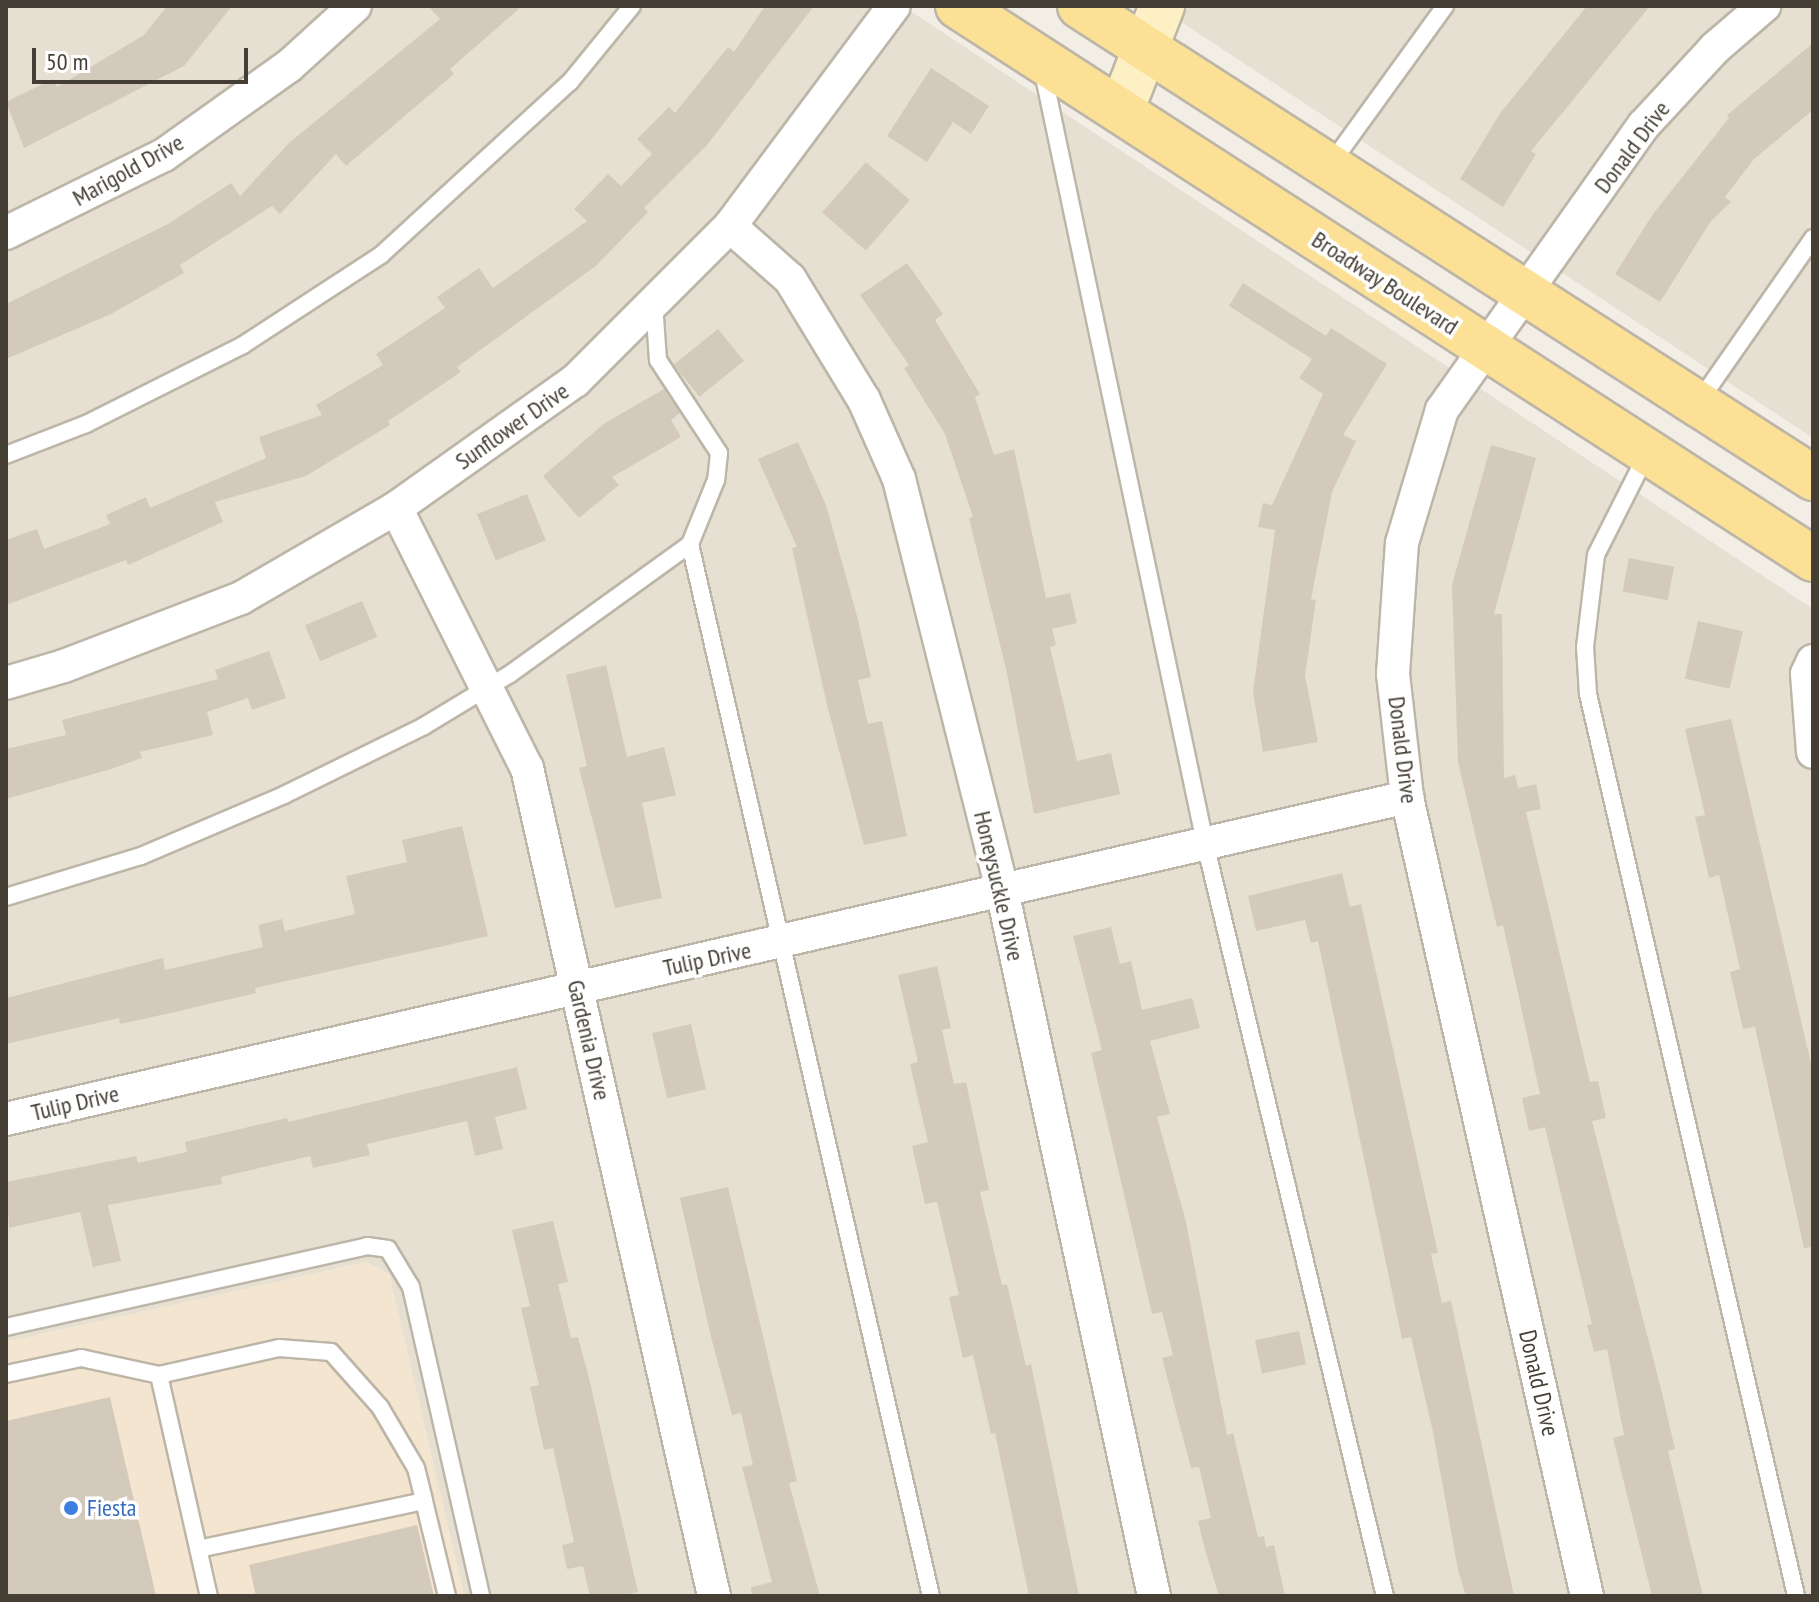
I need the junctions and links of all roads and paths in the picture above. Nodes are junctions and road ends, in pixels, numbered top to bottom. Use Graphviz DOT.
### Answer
graph roads {
  1 [pos="355,6"];
  2 [pos="632,6"];
  3 [pos="894,6"];
  4 [pos="958,6"];
  5 [pos="1080,6"];
  6 [pos="1162,6"];
  7 [pos="1445,6"];
  8 [pos="1764,6"];
  9 [pos="1144,47"];
  10 [pos="1041,59"];
  11 [pos="1121,111"];
  12 [pos="1329,166"];
  13 [pos="730,226"];
  14 [pos="6,233"];
  15 [pos="1813,238"];
  16 [pos="1527,294"];
  17 [pos="654,303"];
  18 [pos="1487,348"];
  19 [pos="1698,404"];
  20 [pos="1648,452"];
  21 [pos="6,455"];
  22 [pos="1813,478"];
  23 [pos="396,508"];
  24 [pos="690,544"];
  25 [pos="1813,559"];
  26 [pos="1813,661"];
  27 [pos="6,683"];
  28 [pos="489,687"];
  29 [pos="1813,752"];
  30 [pos="1407,797"];
  31 [pos="1205,843"];
  32 [pos="1002,890"];
  33 [pos="6,897"];
  34 [pos="778,943"];
  35 [pos="578,987"];
  36 [pos="6,1119"];
  37 [pos="6,1327"];
  38 [pos="6,1374"];
  39 [pos="159,1375"];
  40 [pos="424,1501"];
  41 [pos="199,1549"];
  42 [pos="209,1596"];
  43 [pos="447,1596"];
  44 [pos="481,1596"];
  45 [pos="714,1596"];
  46 [pos="931,1596"];
  47 [pos="1154,1596"];
  48 [pos="1385,1596"];
  49 [pos="1587,1596"];
  50 [pos="1796,1596"];
  1 -- 14 [label="street, Marigold Drive"];
  2 -- 21 [label="lane"];
  3 -- 13 [label="street, Sunflower Drive"];
  4 -- 10 [label="main road, Broadway Boulevard"];
  5 -- 9 [label="main road"];
  6 -- 9 [label="street"];
  7 -- 12 [label="lane"];
  8 -- 16 [label="street, Donald Drive"];
  9 -- 11 [label="street"];
  9 -- 12 [label="main road"];
  10 -- 11 [label="main road, Broadway Boulevard"];
  10 -- 31 [label="lane"];
  11 -- 18 [label="main road, Broadway Boulevard"];
  12 -- 16 [label="main road"];
  13 -- 17 [label="street, Sunflower Drive"];
  13 -- 32 [label="street, Honeysuckle Drive"];
  15 -- 19 [label="lane"];
  16 -- 18 [label="street, Donald Drive"];
  16 -- 19 [label="main road"];
  17 -- 23 [label="street, Sunflower Drive"];
  17 -- 24 [label="lane"];
  18 -- 20 [label="main road, Broadway Boulevard"];
  18 -- 30 [label="street, Donald Drive"];
  19 -- 22 [label="main road"];
  20 -- 25 [label="main road, Broadway Boulevard"];
  20 -- 50 [label="lane"];
  23 -- 27 [label="street, Sunflower Drive"];
  23 -- 28 [label="street, Gardenia Drive"];
  24 -- 28 [label="lane"];
  24 -- 34 [label="lane"];
  26 -- 29 [label="street"];
  28 -- 33 [label="lane"];
  28 -- 35 [label="street, Gardenia Drive"];
  30 -- 31 [label="street, Tulip Drive"];
  30 -- 49 [label="street, Donald Drive"];
  31 -- 32 [label="street, Tulip Drive"];
  31 -- 48 [label="lane"];
  32 -- 34 [label="street, Tulip Drive"];
  32 -- 47 [label="street, Honeysuckle Drive"];
  34 -- 35 [label="street, Tulip Drive"];
  34 -- 46 [label="lane"];
  35 -- 36 [label="street, Tulip Drive"];
  35 -- 45 [label="street, Gardenia Drive"];
  37 -- 44 [label="lane"];
  38 -- 39 [label="lane"];
  39 -- 40 [label="lane"];
  39 -- 41 [label="lane"];
  40 -- 41 [label="lane"];
  40 -- 43 [label="lane"];
  41 -- 42 [label="lane"];
}
